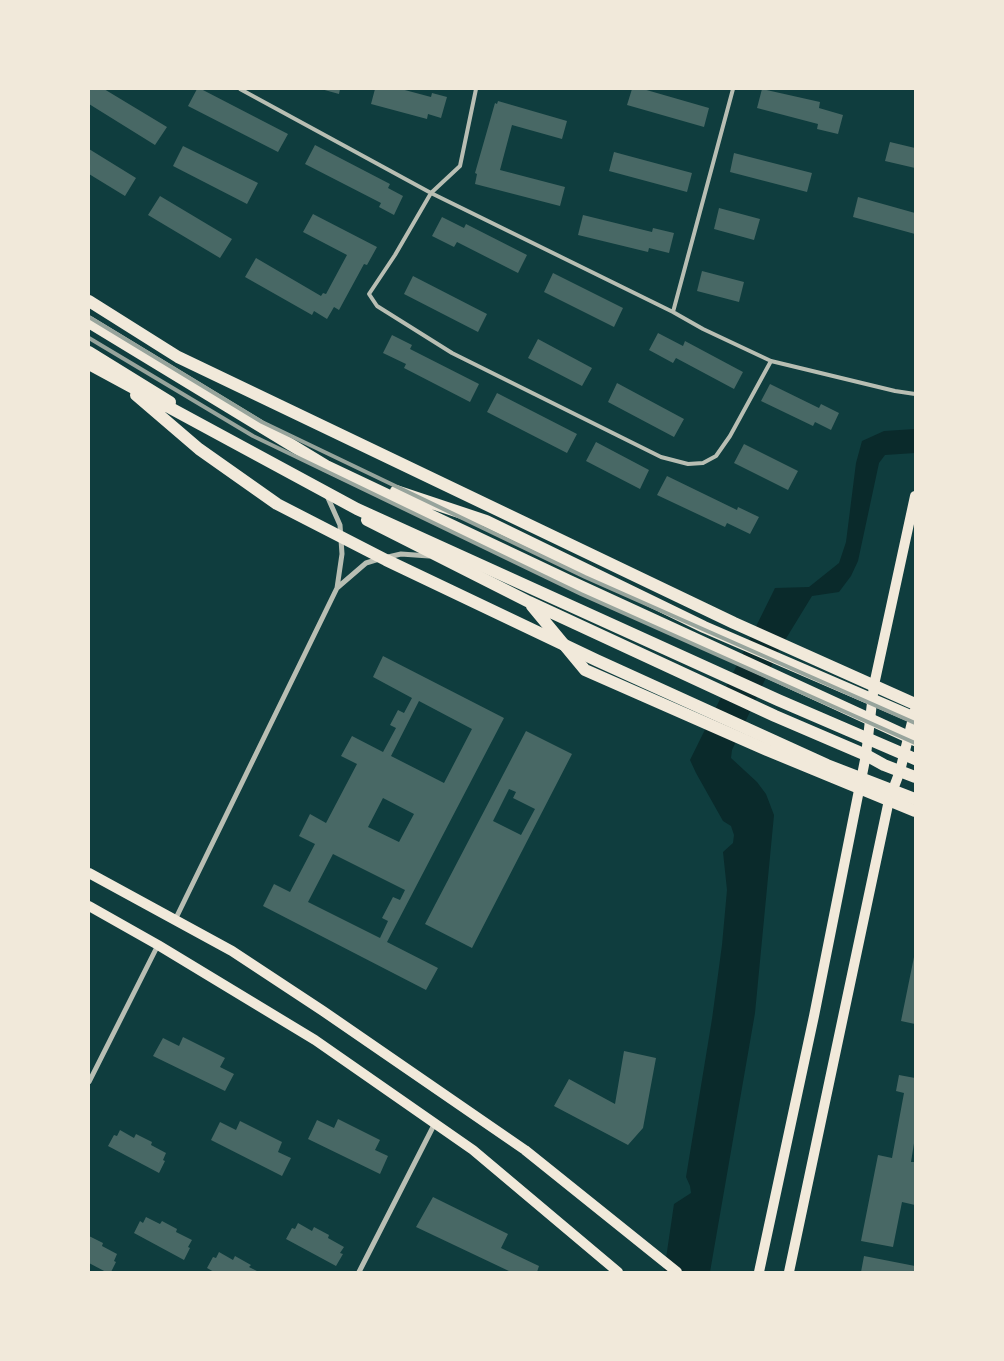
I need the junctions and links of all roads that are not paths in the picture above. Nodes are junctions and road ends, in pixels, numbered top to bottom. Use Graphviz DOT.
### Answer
graph roads {
  1 [pos="240,89"];
  2 [pos="476,89"];
  3 [pos="733,89"];
  4 [pos="431,192"];
  5 [pos="89,301"];
  6 [pos="673,312"];
  7 [pos="89,322"];
  8 [pos="89,352"];
  9 [pos="771,362"];
  10 [pos="89,364"];
  11 [pos="117,379"];
  12 [pos="915,394"];
  13 [pos="343,474"];
  14 [pos="915,496"];
  15 [pos="328,498"];
  16 [pos="439,556"];
  17 [pos="337,588"];
  18 [pos="529,602"];
  19 [pos="874,684"];
  20 [pos="915,704"];
  21 [pos="915,710"];
  22 [pos="915,718"];
  23 [pos="915,740"];
  24 [pos="866,755"];
  25 [pos="915,759"];
  26 [pos="900,771"];
  27 [pos="915,777"];
  28 [pos="859,788"];
  29 [pos="889,800"];
  30 [pos="915,800"];
  31 [pos="915,811"];
  32 [pos="89,873"];
  33 [pos="89,906"];
  34 [pos="175,920"];
  35 [pos="158,945"];
  36 [pos="89,1082"];
  37 [pos="435,1123"];
  38 [pos="359,1272"];
  39 [pos="618,1272"];
  40 [pos="677,1272"];
  41 [pos="759,1272"];
  42 [pos="789,1272"];
  1 -- 4 [label="lane"];
  2 -- 4 [label="lane"];
  3 -- 6 [label="lane"];
  4 -- 6 [label="lane"];
  4 -- 9 [label="lane"];
  5 -- 19 [label="main road"];
  6 -- 9 [label="lane"];
  7 -- 13 [label="main road"];
  8 -- 15 [label="main road"];
  9 -- 12 [label="lane"];
  10 -- 11 [label="main road"];
  11 -- 25 [label="main road"];
  11 -- 30 [label="main road"];
  13 -- 22 [label="main road"];
  13 -- 23 [label="main road"];
  14 -- 19 [label="main road"];
  15 -- 16 [label="main road"];
  15 -- 17 [label="street"];
  16 -- 17 [label="street"];
  16 -- 18 [label="main road"];
  17 -- 34 [label="street"];
  18 -- 24 [label="main road"];
  18 -- 28 [label="main road"];
  19 -- 20 [label="main road"];
  19 -- 24 [label="main road"];
  21 -- 26 [label="main road"];
  24 -- 26 [label="main road"];
  24 -- 28 [label="main road"];
  26 -- 27 [label="main road"];
  26 -- 29 [label="main road"];
  28 -- 29 [label="main road"];
  28 -- 41 [label="main road"];
  29 -- 31 [label="main road"];
  29 -- 42 [label="main road"];
  32 -- 34 [label="main road"];
  33 -- 35 [label="main road"];
  34 -- 40 [label="main road"];
  35 -- 36 [label="street"];
  35 -- 37 [label="main road"];
  37 -- 38 [label="street"];
  37 -- 39 [label="main road"];
}
